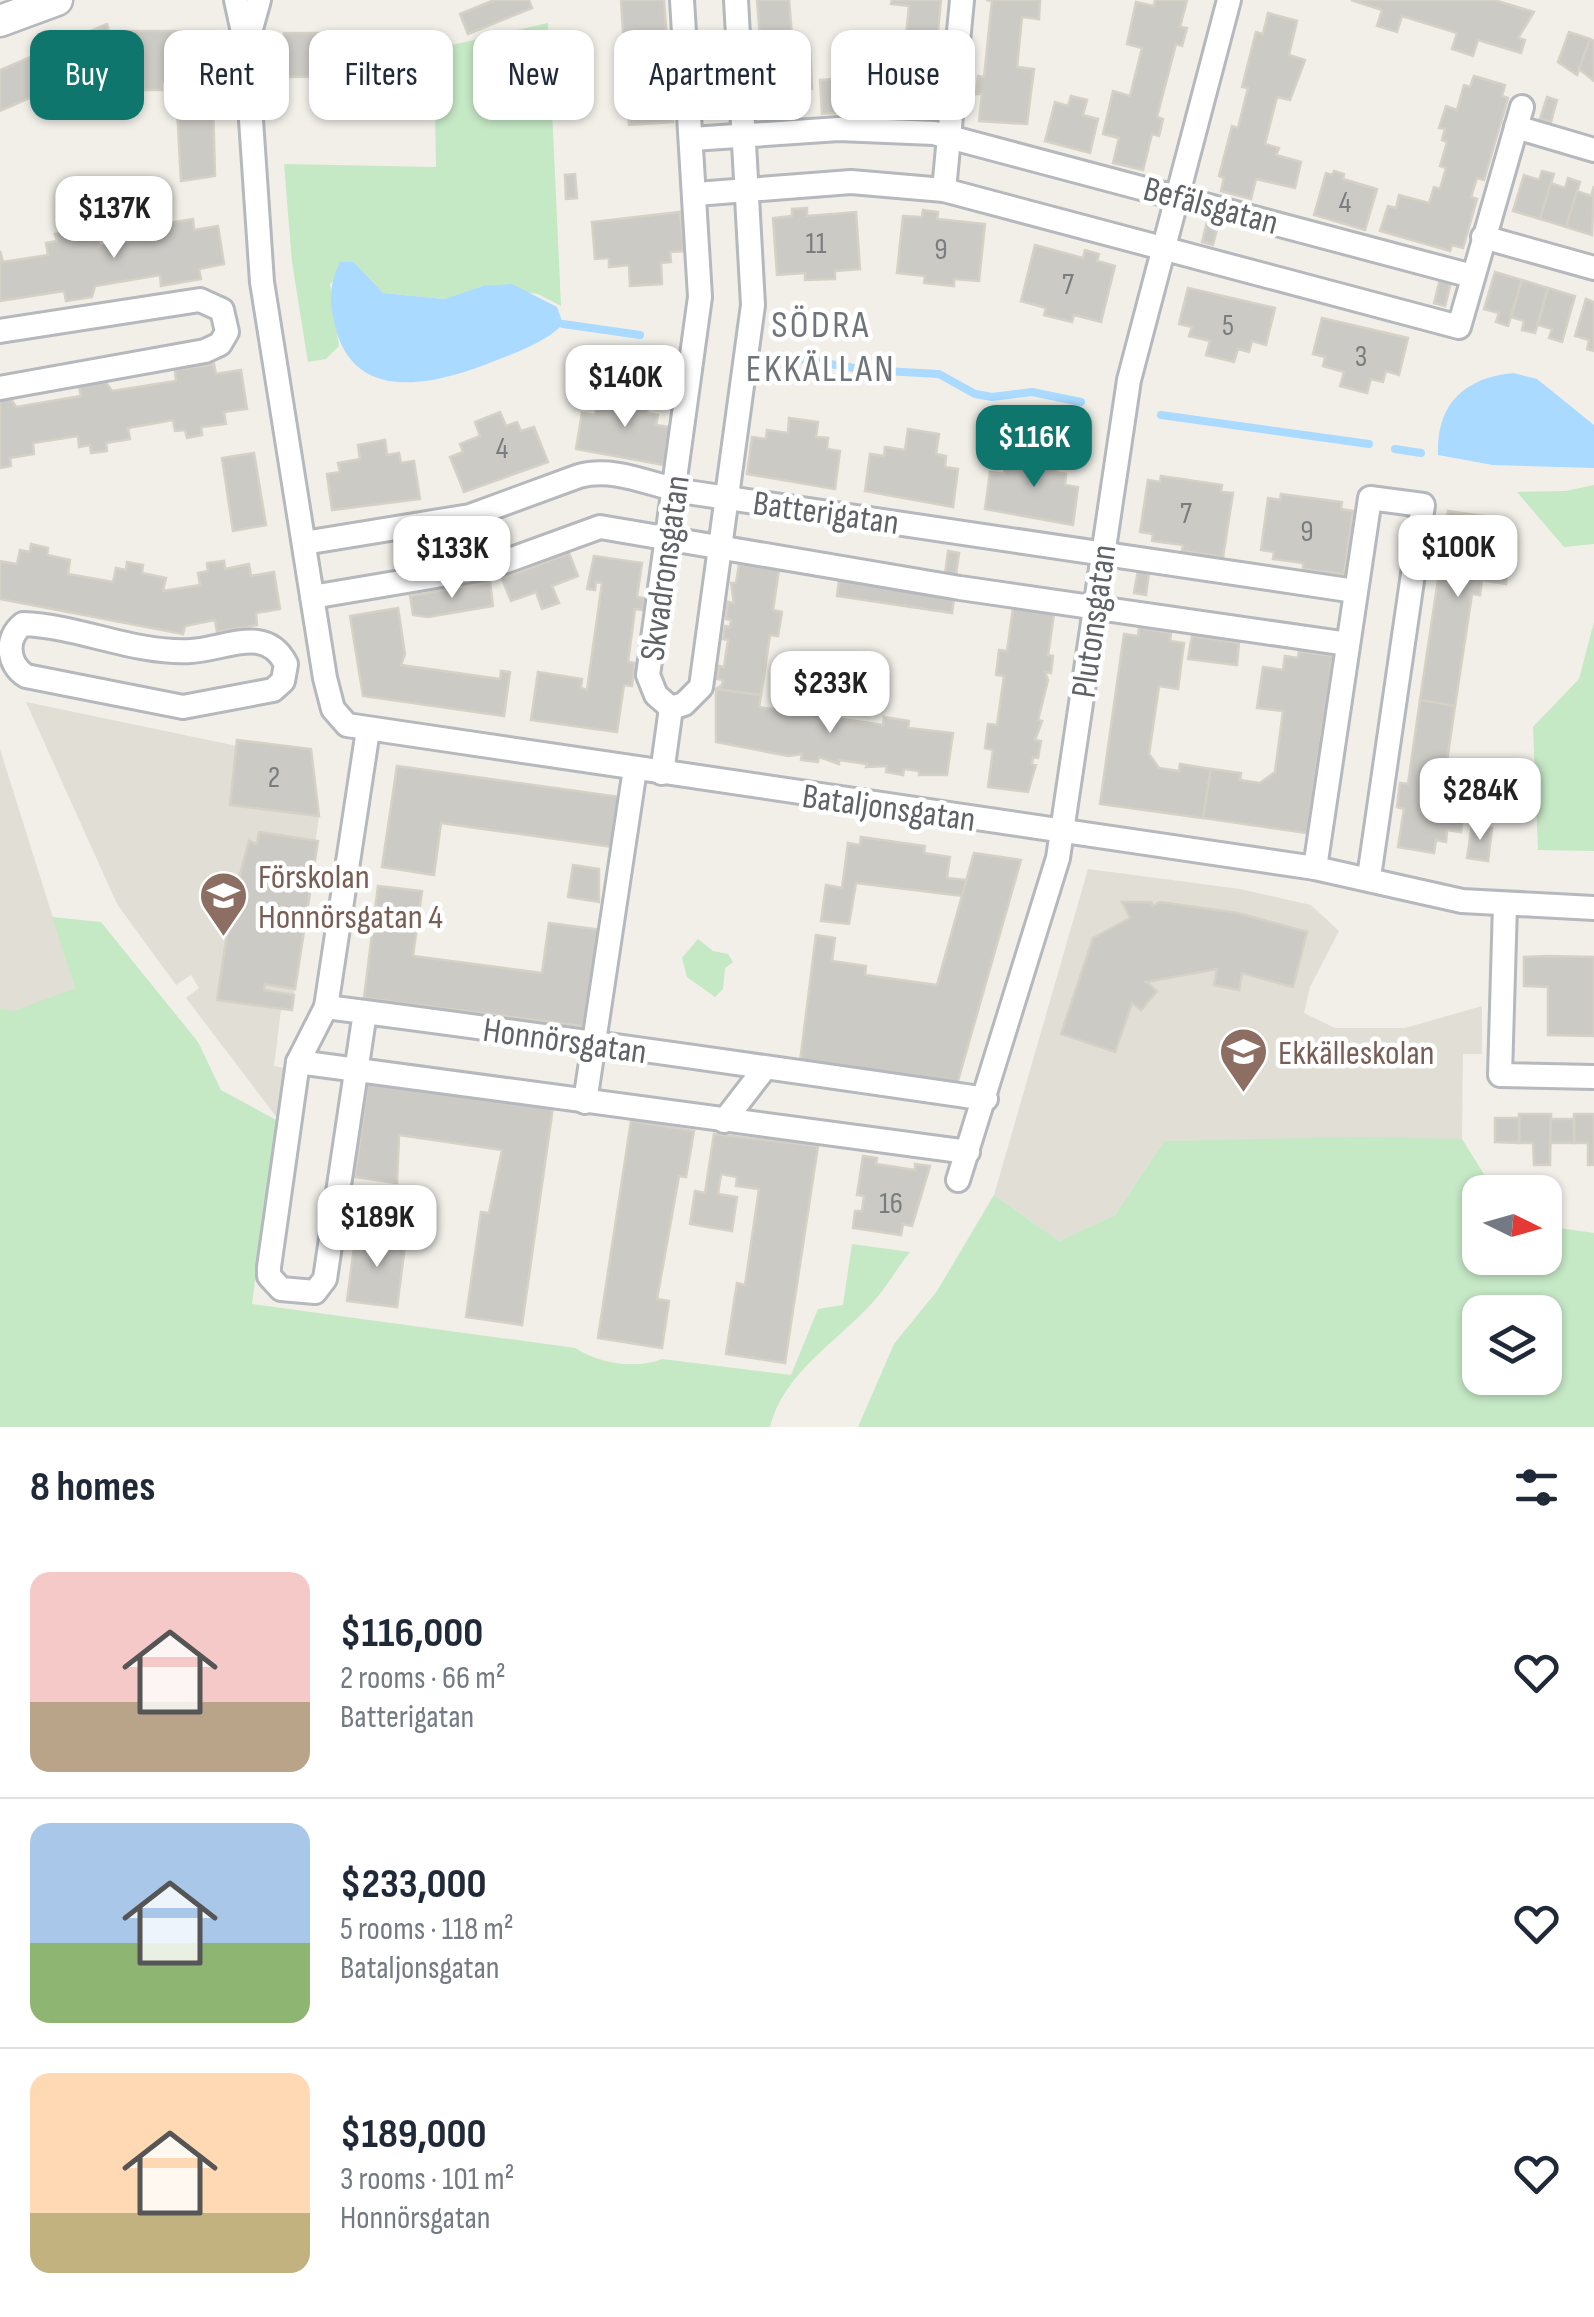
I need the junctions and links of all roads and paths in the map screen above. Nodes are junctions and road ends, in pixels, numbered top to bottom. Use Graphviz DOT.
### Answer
graph roads {
  1 [pos="58,0"];
  2 [pos="236,0"];
  3 [pos="258,0"];
  4 [pos="682,0"];
  5 [pos="736,0"];
  6 [pos="962,0"];
  7 [pos="1229,0"];
  8 [pos="0,21"];
  9 [pos="243,30"];
  10 [pos="250,30"];
  11 [pos="250,120"];
  12 [pos="747,135"];
  13 [pos="950,136"];
  14 [pos="692,139"];
  15 [pos="1594,150"];
  16 [pos="750,190"];
  17 [pos="944,190"];
  18 [pos="696,194"];
  19 [pos="1177,196"];
  20 [pos="1484,237"];
  21 [pos="1164,249"];
  22 [pos="1594,268"];
  23 [pos="1472,276"];
  24 [pos="266,312"];
  25 [pos="226,318"];
  26 [pos="0,331"];
  27 [pos="0,388"];
  28 [pos="676,490"];
  29 [pos="729,498"];
  30 [pos="667,539"];
  31 [pos="304,543"];
  32 [pos="722,550"];
  33 [pos="1102,553"];
  34 [pos="1355,591"];
  35 [pos="312,597"];
  36 [pos="1094,608"];
  37 [pos="1348,644"];
  38 [pos="322,657"];
  39 [pos="286,664"];
  40 [pos="671,708"];
  41 [pos="368,730"];
  42 [pos="635,769"];
  43 [pos="662,773"];
  44 [pos="1063,832"];
  45 [pos="1315,868"];
  46 [pos="1369,878"];
  47 [pos="1505,905"];
  48 [pos="1594,908"];
  49 [pos="326,1007"];
  50 [pos="365,1012"];
  51 [pos="594,1045"];
  52 [pos="298,1062"];
  53 [pos="765,1068"];
  54 [pos="357,1069"];
  55 [pos="1594,1077"];
  56 [pos="986,1099"];
  57 [pos="586,1102"];
  58 [pos="724,1121"];
  59 [pos="968,1152"];
  60 [pos="958,1180"];
  1 -- 8 [label="street"];
  2 -- 9 [label="street, Bataljonsgatan"];
  3 -- 10 [label="street, Bataljonsgatan"];
  4 -- 14 [label="street, Skvadronsgatan"];
  5 -- 12 [label="street, Skvadronsgatan"];
  6 -- 13 [label="street"];
  7 -- 19 [label="street, Plutonsgatan"];
  11 -- 24 [label="street, Bataljonsgatan"];
  12 -- 13 [label="street, Befälsgatan"];
  12 -- 14 [label="street, Befälsgatan"];
  12 -- 16 [label="street, Skvadronsgatan"];
  13 -- 17 [label="street"];
  13 -- 19 [label="street, Befälsgatan"];
  14 -- 18 [label="street, Skvadronsgatan"];
  15 -- 20 [label="street"];
  16 -- 17 [label="street, Befälsgatan"];
  16 -- 18 [label="street, Befälsgatan"];
  16 -- 29 [label="street, Skvadronsgatan"];
  17 -- 21 [label="street, Befälsgatan"];
  18 -- 28 [label="street, Skvadronsgatan"];
  19 -- 21 [label="street, Plutonsgatan"];
  19 -- 23 [label="street, Befälsgatan"];
  20 -- 22 [label="street"];
  20 -- 23 [label="street"];
  21 -- 23 [label="street, Befälsgatan"];
  21 -- 33 [label="street, Plutonsgatan"];
  24 -- 25 [label="street"];
  24 -- 31 [label="street, Bataljonsgatan"];
  25 -- 26 [label="street"];
  25 -- 27 [label="street"];
  28 -- 29 [label="street, Batterigatan"];
  28 -- 30 [label="street, Skvadronsgatan"];
  28 -- 31 [label="street, Batterigatan"];
  29 -- 32 [label="street, Skvadronsgatan"];
  29 -- 33 [label="street, Batterigatan"];
  30 -- 32 [label="street, Batterigatan"];
  30 -- 35 [label="street, Batterigatan"];
  30 -- 40 [label="street, Skvadronsgatan"];
  31 -- 35 [label="street, Bataljonsgatan"];
  32 -- 36 [label="street, Batterigatan"];
  32 -- 40 [label="street, Skvadronsgatan"];
  33 -- 34 [label="street, Batterigatan"];
  33 -- 36 [label="street, Plutonsgatan"];
  34 -- 37 [label="street"];
  34 -- 46 [label="street"];
  35 -- 38 [label="street, Bataljonsgatan"];
  36 -- 37 [label="street, Batterigatan"];
  36 -- 44 [label="street, Plutonsgatan"];
  37 -- 45 [label="street"];
  38 -- 39 [label="street"];
  38 -- 41 [label="street, Bataljonsgatan"];
  39 -- 39 [label="street"];
  40 -- 43 [label="street, Skvadronsgatan"];
  41 -- 42 [label="street, Bataljonsgatan"];
  41 -- 49 [label="street"];
  42 -- 43 [label="street, Bataljonsgatan"];
  42 -- 51 [label="street"];
  43 -- 44 [label="street, Bataljonsgatan"];
  44 -- 45 [label="street, Bataljonsgatan"];
  44 -- 56 [label="street, Plutonsgatan"];
  45 -- 46 [label="street, Bataljonsgatan"];
  46 -- 47 [label="street, Bataljonsgatan"];
  47 -- 48 [label="street, Bataljonsgatan"];
  47 -- 55 [label="street"];
  49 -- 50 [label="street, Honnörsgatan"];
  49 -- 52 [label="street"];
  50 -- 51 [label="street, Honnörsgatan"];
  50 -- 54 [label="street"];
  51 -- 53 [label="street, Honnörsgatan"];
  51 -- 57 [label="street"];
  52 -- 54 [label="street, Honnörsgatan"];
  52 -- 54 [label="street"];
  53 -- 56 [label="street, Honnörsgatan"];
  53 -- 58 [label="street"];
  54 -- 57 [label="street, Honnörsgatan"];
  56 -- 59 [label="street, Plutonsgatan"];
  57 -- 58 [label="street, Honnörsgatan"];
  58 -- 59 [label="street, Honnörsgatan"];
  59 -- 60 [label="street, Plutonsgatan"];
}
